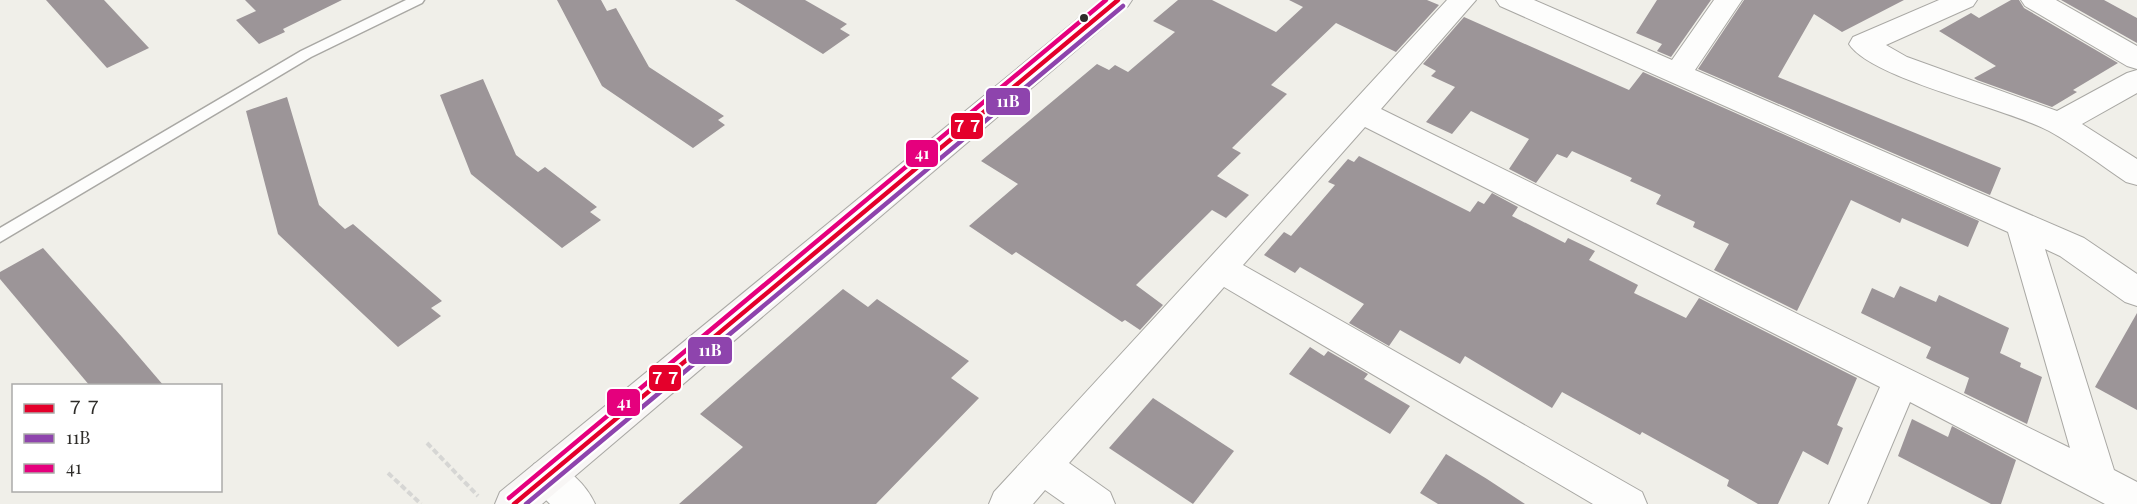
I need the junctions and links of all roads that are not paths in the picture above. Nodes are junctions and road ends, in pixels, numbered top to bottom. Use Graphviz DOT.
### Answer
graph roads {
  1 [pos="417,0"];
  2 [pos="1118,0"];
  3 [pos="1462,0"];
  4 [pos="1509,0"];
  5 [pos="1728,0"];
  6 [pos="1963,0"];
  7 [pos="2035,0"];
  8 [pos="2137,59"];
  9 [pos="1677,74"];
  10 [pos="2137,80"];
  11 [pos="1361,112"];
  12 [pos="2059,123"];
  13 [pos="2137,174"];
  14 [pos="2022,226"];
  15 [pos="0,236"];
  16 [pos="1220,268"];
  17 [pos="2137,292"];
  18 [pos="1901,380"];
  19 [pos="1042,466"];
  20 [pos="548,476"];
  21 [pos="2098,482"];
  22 [pos="2137,501"];
  23 [pos="498,502"];
  24 [pos="576,504"];
  25 [pos="1008,504"];
  26 [pos="1096,504"];
  27 [pos="1628,504"];
  28 [pos="1848,504"];
  1 -- 15 [label="lane"];
  2 -- 20 [label="street"];
  3 -- 11 [label="street"];
  4 -- 9 [label="street"];
  5 -- 9 [label="street"];
  6 -- 12 [label="street"];
  7 -- 8 [label="street"];
  9 -- 14 [label="street"];
  10 -- 12 [label="street"];
  11 -- 16 [label="street"];
  11 -- 18 [label="street"];
  12 -- 13 [label="street"];
  14 -- 17 [label="street"];
  14 -- 21 [label="street"];
  16 -- 19 [label="street"];
  16 -- 27 [label="street"];
  18 -- 21 [label="street"];
  18 -- 28 [label="street"];
  19 -- 25 [label="street"];
  19 -- 26 [label="street"];
  20 -- 23 [label="street"];
  20 -- 24 [label="street"];
  21 -- 22 [label="street"];
}
